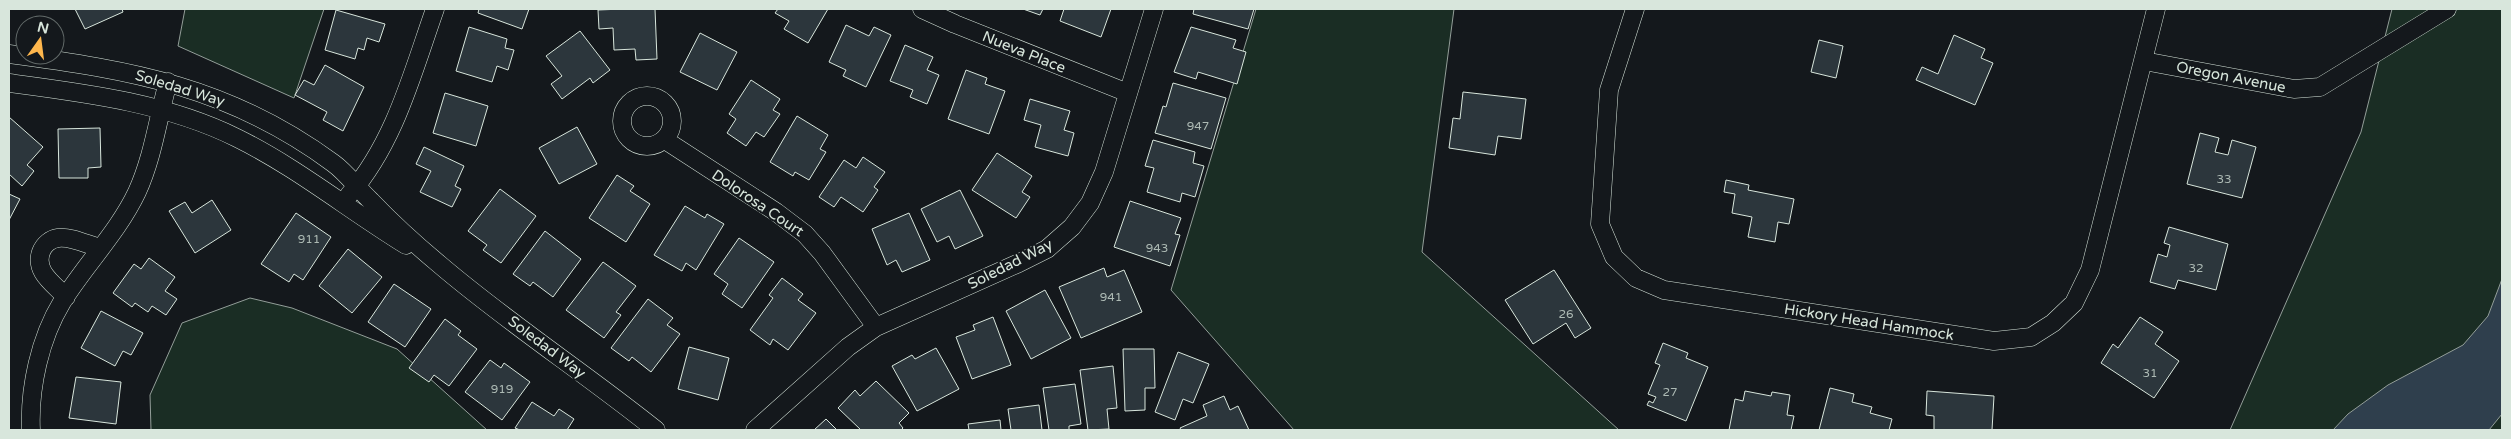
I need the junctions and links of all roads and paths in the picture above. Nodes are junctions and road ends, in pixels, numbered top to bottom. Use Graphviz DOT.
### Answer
graph roads {
  1 [pos="435,9"];
  2 [pos="922,9"];
  3 [pos="1154,9"];
  4 [pos="1635,9"];
  5 [pos="2156,9"];
  6 [pos="2447,9"];
  7 [pos="9,54"];
  8 [pos="2144,61"];
  9 [pos="168,82"];
  10 [pos="9,83"];
  11 [pos="1128,92"];
  12 [pos="160,111"];
  13 [pos="664,140"];
  14 [pos="356,186"];
  15 [pos="341,204"];
  16 [pos="100,248"];
  17 [pos="439,264"];
  18 [pos="66,296"];
  19 [pos="876,327"];
  20 [pos="31,430"];
  21 [pos="656,430"];
  22 [pos="755,430"];
  1 -- 14 [label="street"];
  2 -- 11 [label="street, Nueva Place"];
  3 -- 11 [label="street, Soledad Way"];
  4 -- 8 [label="street, Hickory Head Hammock"];
  5 -- 8 [label="street, Hickory Head Hammock"];
  6 -- 8 [label="street, Oregon Avenue"];
  7 -- 9 [label="street, Soledad Way"];
  9 -- 12 [label="street"];
  9 -- 14 [label="street, Soledad Way"];
  10 -- 12 [label="street, Soledad Way"];
  11 -- 19 [label="street, Soledad Way"];
  12 -- 15 [label="street, Soledad Way"];
  12 -- 16 [label="street"];
  13 -- 19 [label="street, Dolorosa Court"];
  14 -- 15 [label="street"];
  14 -- 17 [label="street, Soledad Way"];
  15 -- 17 [label="street, Soledad Way"];
  16 -- 18 [label="street"];
  16 -- 18 [label="street"];
  17 -- 21 [label="street, Soledad Way"];
  18 -- 20 [label="street"];
  19 -- 22 [label="street, Soledad Way"];
}
